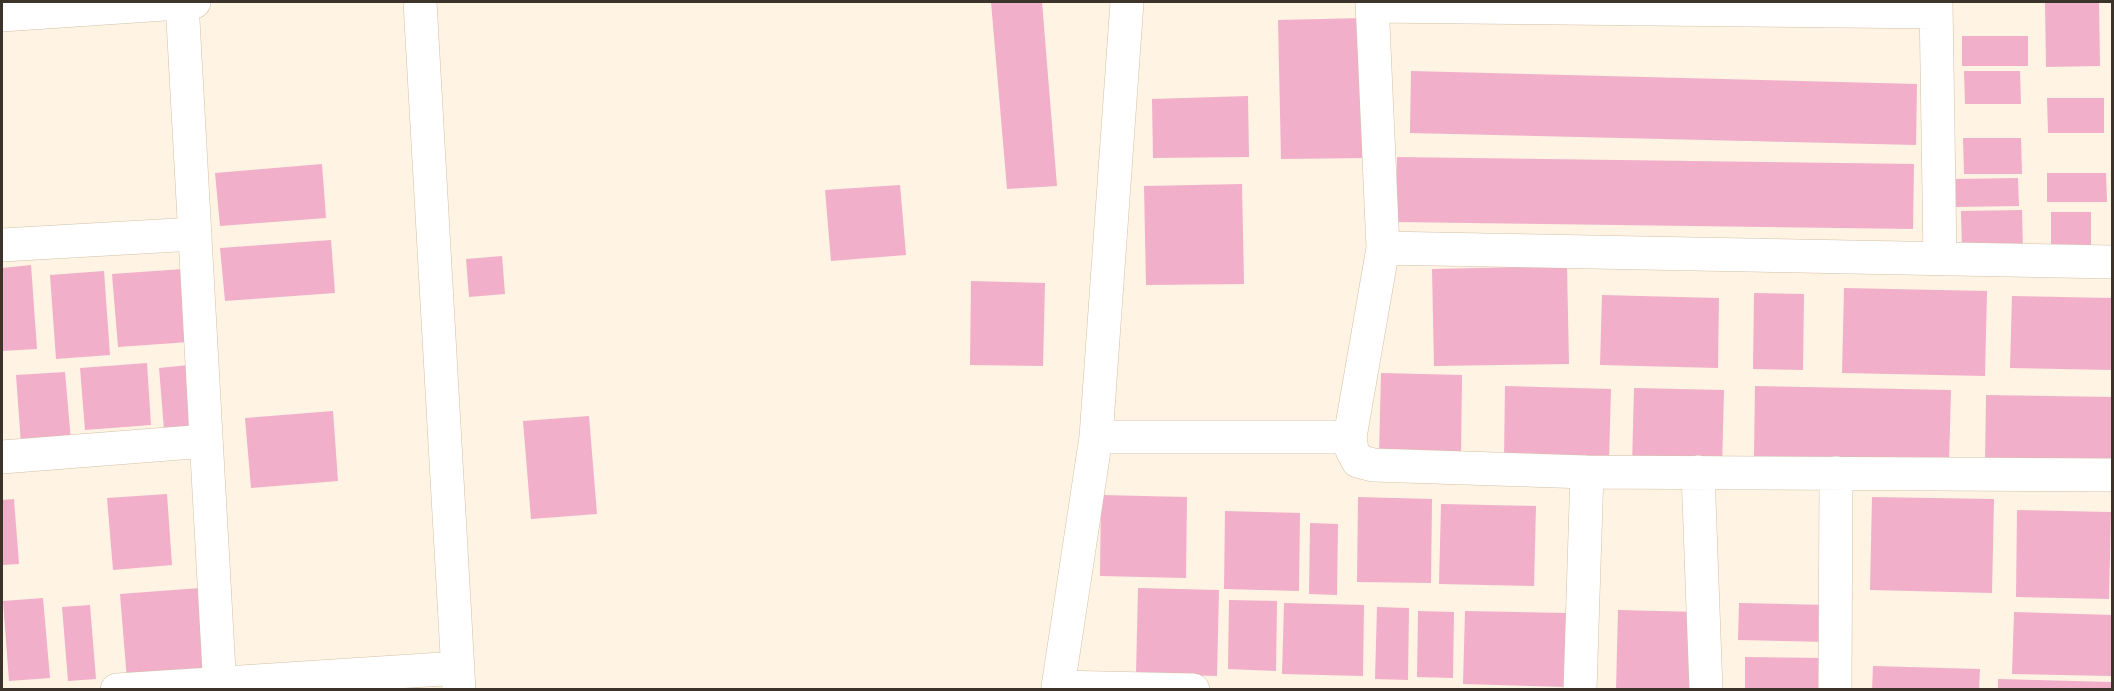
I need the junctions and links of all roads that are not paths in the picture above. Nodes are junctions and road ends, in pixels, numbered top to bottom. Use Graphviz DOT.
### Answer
graph roads {
  1 [pos="186,2"];
  2 [pos="420,2"];
  3 [pos="1128,2"];
  4 [pos="1372,4"];
  5 [pos="1936,7"];
  6 [pos="2,15"];
  7 [pos="195,234"];
  8 [pos="2,245"];
  9 [pos="1383,248"];
  10 [pos="1940,258"];
  11 [pos="2112,262"];
  12 [pos="1096,437"];
  13 [pos="1350,437"];
  14 [pos="206,441"];
  15 [pos="2,457"];
  16 [pos="1587,472"];
  17 [pos="1698,472"];
  18 [pos="1836,473"];
  19 [pos="2112,475"];
  20 [pos="458,679"];
  21 [pos="220,686"];
  22 [pos="117,690"];
  23 [pos="1193,690"];
  24 [pos="1580,690"];
  25 [pos="1706,690"];
  26 [pos="1835,690"];
  1 -- 6 [label="street"];
  1 -- 7 [label="street"];
  2 -- 20 [label="street"];
  3 -- 12 [label="street"];
  4 -- 5 [label="street"];
  4 -- 9 [label="street"];
  5 -- 10 [label="street"];
  7 -- 8 [label="street"];
  7 -- 14 [label="street"];
  9 -- 10 [label="street"];
  9 -- 13 [label="street"];
  10 -- 11 [label="street"];
  12 -- 13 [label="street"];
  12 -- 23 [label="street"];
  13 -- 16 [label="street"];
  14 -- 15 [label="street"];
  14 -- 21 [label="street"];
  16 -- 17 [label="street"];
  16 -- 24 [label="street"];
  17 -- 18 [label="street"];
  17 -- 25 [label="street"];
  18 -- 19 [label="street"];
  18 -- 26 [label="street"];
  20 -- 21 [label="street"];
  21 -- 22 [label="street"];
}
